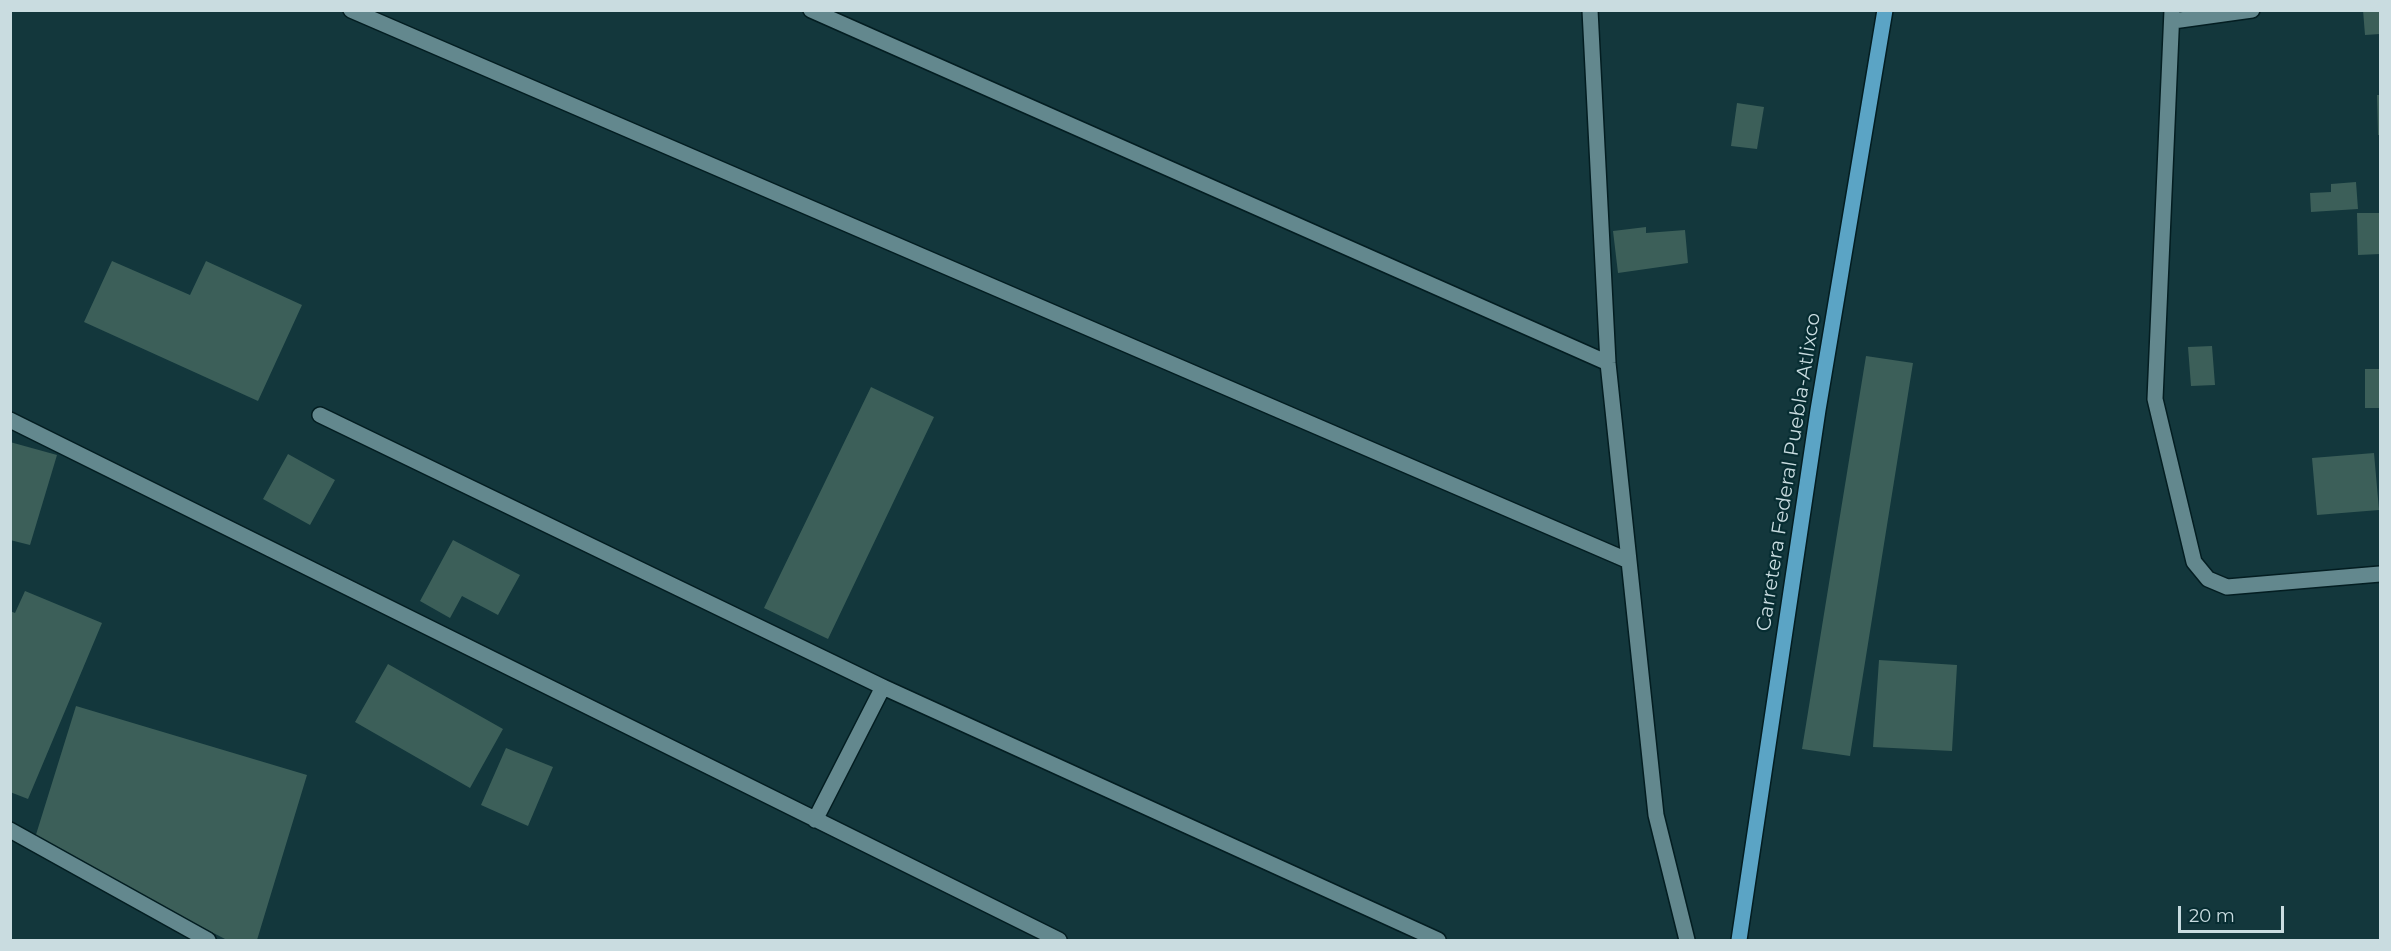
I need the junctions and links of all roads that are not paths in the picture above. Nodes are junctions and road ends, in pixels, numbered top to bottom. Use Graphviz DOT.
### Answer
graph roads {
  1 [pos="351,10"];
  2 [pos="811,10"];
  3 [pos="1590,10"];
  4 [pos="1885,10"];
  5 [pos="2252,10"];
  6 [pos="2173,16"];
  7 [pos="1608,363"];
  8 [pos="320,415"];
  9 [pos="10,420"];
  10 [pos="1629,561"];
  11 [pos="2380,574"];
  12 [pos="883,687"];
  13 [pos="814,820"];
  14 [pos="10,830"];
  15 [pos="208,940"];
  16 [pos="1059,940"];
  17 [pos="1438,940"];
  18 [pos="1687,940"];
  19 [pos="1739,940"];
  1 -- 10 [label="street"];
  2 -- 7 [label="street"];
  3 -- 7 [label="street"];
  4 -- 19 [label="main road, Carretera Federal Puebla-Atlixco"];
  5 -- 6 [label="street"];
  6 -- 11 [label="street"];
  7 -- 10 [label="street"];
  8 -- 12 [label="street"];
  9 -- 13 [label="street"];
  10 -- 18 [label="street"];
  12 -- 13 [label="street"];
  12 -- 17 [label="street"];
  13 -- 16 [label="street"];
  14 -- 15 [label="street"];
}
